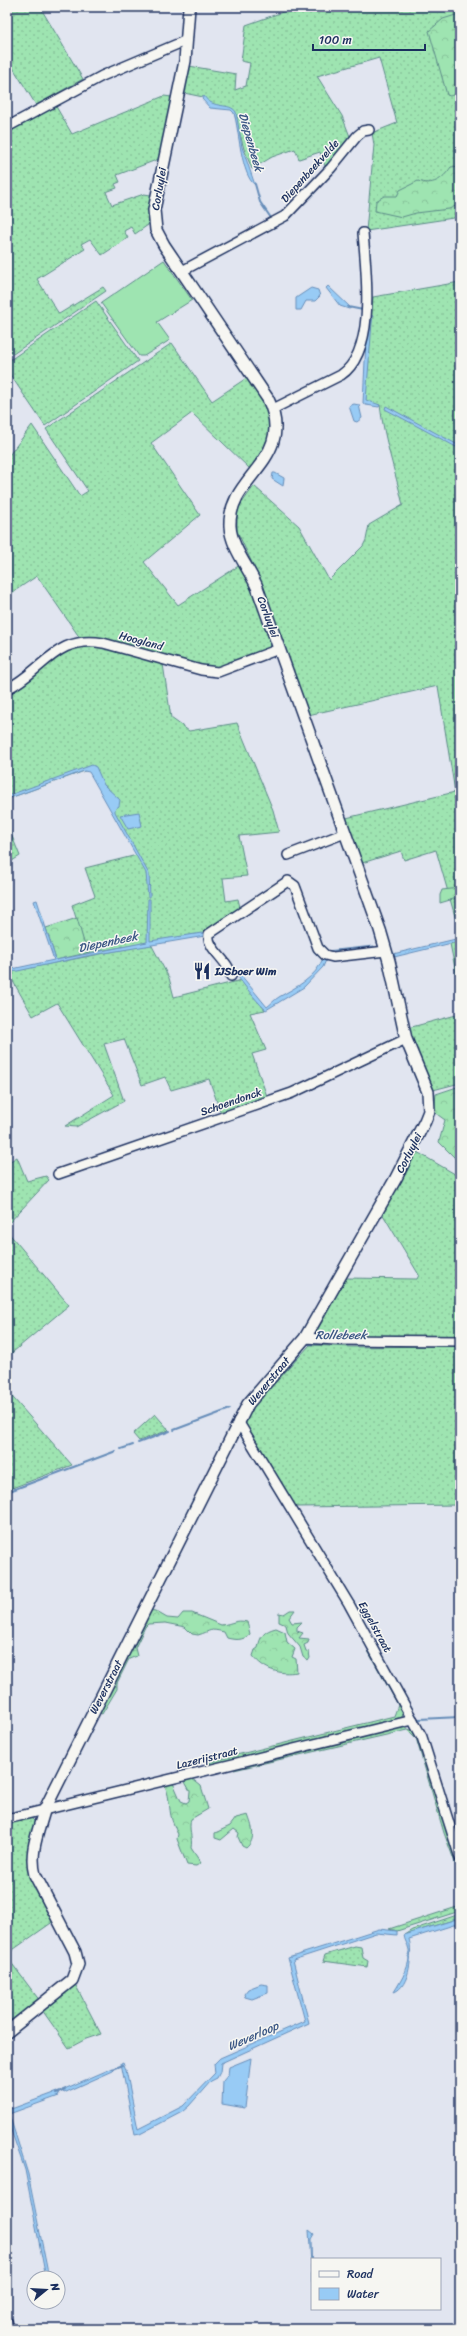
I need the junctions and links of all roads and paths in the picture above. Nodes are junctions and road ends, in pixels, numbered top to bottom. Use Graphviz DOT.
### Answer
graph roads {
  1 [pos="189,7"];
  2 [pos="187,40"];
  3 [pos="7,127"];
  4 [pos="369,130"];
  5 [pos="363,233"];
  6 [pos="182,271"];
  7 [pos="273,409"];
  8 [pos="279,649"];
  9 [pos="7,689"];
  10 [pos="345,833"];
  11 [pos="288,856"];
  12 [pos="386,951"];
  13 [pos="231,976"];
  14 [pos="406,1039"];
  15 [pos="58,1174"];
  16 [pos="305,1338"];
  17 [pos="460,1340"];
  18 [pos="238,1421"];
  19 [pos="413,1720"];
  20 [pos="44,1811"];
  21 [pos="7,1819"];
  22 [pos="460,1858"];
  23 [pos="7,2032"];
  1 -- 2 [label="street, Corluylei"];
  2 -- 3 [label="street"];
  2 -- 6 [label="street, Corluylei"];
  4 -- 6 [label="street, Diepenbeekvelde"];
  5 -- 7 [label="street"];
  6 -- 7 [label="street, Corluylei"];
  7 -- 8 [label="street, Corluylei"];
  8 -- 9 [label="street, Hoogland"];
  8 -- 10 [label="street, Corluylei"];
  10 -- 11 [label="street"];
  10 -- 12 [label="street, Corluylei"];
  12 -- 13 [label="street"];
  12 -- 14 [label="street, Corluylei"];
  14 -- 15 [label="street, Schoendonck"];
  14 -- 16 [label="street, Corluylei"];
  16 -- 17 [label="street"];
  16 -- 18 [label="street, Weverstraat"];
  18 -- 19 [label="street, Eggelstraat"];
  18 -- 20 [label="street, Weverstraat"];
  19 -- 20 [label="street, Lazerijstraat"];
  19 -- 22 [label="street, Eggelstraat"];
  20 -- 21 [label="street, Lazerijstraat"];
  20 -- 23 [label="street, Weverstraat"];
}
